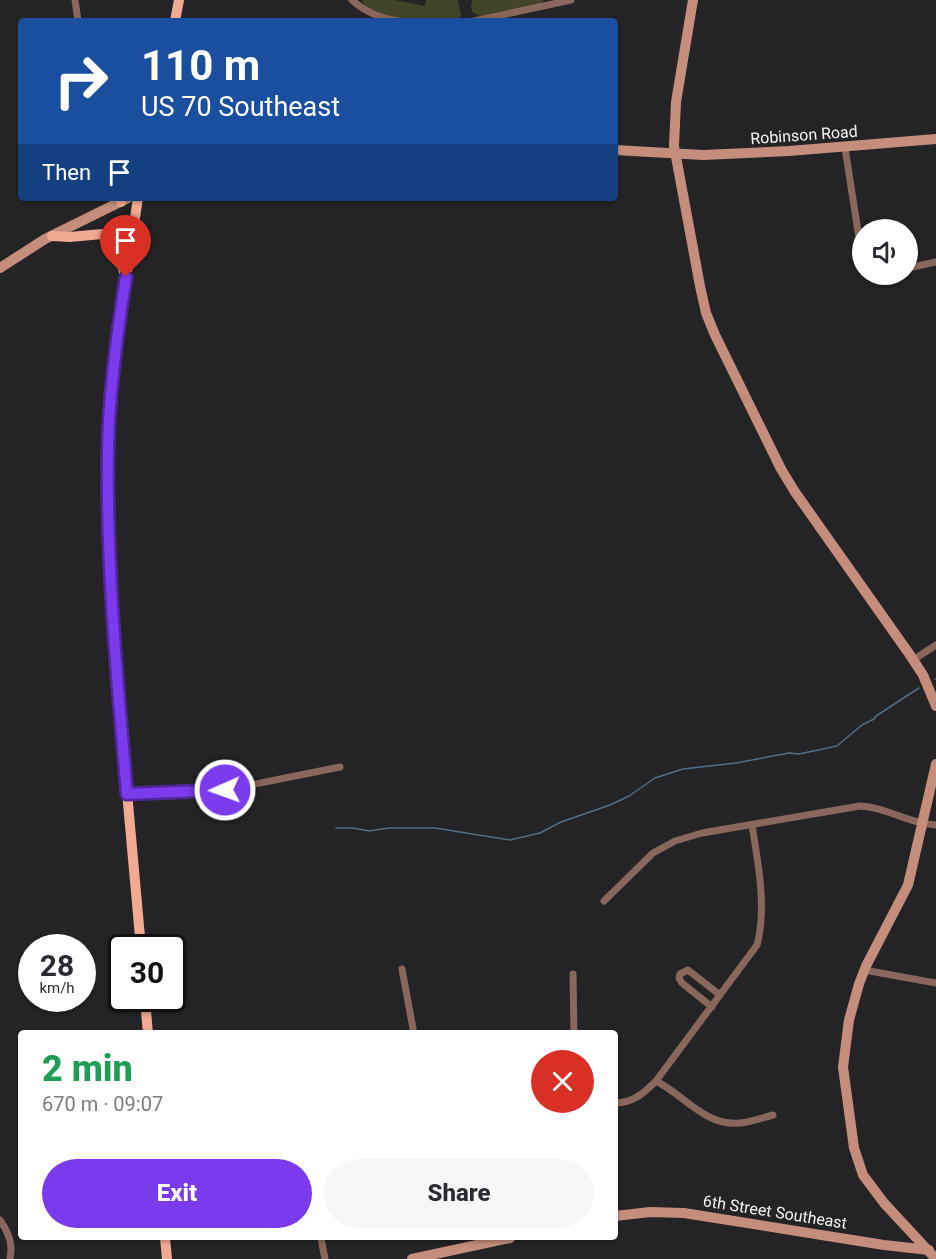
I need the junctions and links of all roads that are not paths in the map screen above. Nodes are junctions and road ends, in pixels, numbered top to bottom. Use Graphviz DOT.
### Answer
graph roads {
  1 [pos="75,0"];
  2 [pos="179,0"];
  3 [pos="352,0"];
  4 [pos="571,0"];
  5 [pos="693,0"];
  6 [pos="78,18"];
  7 [pos="176,18"];
  8 [pos="386,18"];
  9 [pos="488,18"];
  10 [pos="936,139"];
  11 [pos="845,148"];
  12 [pos="618,150"];
  13 [pos="674,153"];
  14 [pos="119,201"];
  15 [pos="138,201"];
  16 [pos="856,219"];
  17 [pos="52,236"];
  18 [pos="936,262"];
  19 [pos="918,266"];
  20 [pos="0,268"];
  21 [pos="126,277"];
  22 [pos="936,645"];
  23 [pos="914,660"];
  24 [pos="936,706"];
  25 [pos="936,764"];
  26 [pos="340,767"];
  27 [pos="127,794"];
  28 [pos="752,825"];
  29 [pos="923,825"];
  30 [pos="936,825"];
  31 [pos="604,902"];
  32 [pos="140,934"];
  33 [pos="402,969"];
  34 [pos="864,970"];
  35 [pos="573,974"];
  36 [pos="936,983"];
  37 [pos="720,995"];
  38 [pos="712,1007"];
  39 [pos="146,1012"];
  40 [pos="148,1030"];
  41 [pos="413,1030"];
  42 [pos="574,1030"];
  43 [pos="656,1081"];
  44 [pos="618,1103"];
  45 [pos="772,1114"];
  46 [pos="618,1216"];
  47 [pos="0,1220"];
  48 [pos="165,1240"];
  49 [pos="321,1240"];
  50 [pos="501,1240"];
  51 [pos="934,1252"];
  52 [pos="10,1259"];
  53 [pos="167,1259"];
  54 [pos="325,1259"];
  55 [pos="412,1259"];
  1 -- 6 [label="street"];
  2 -- 7 [label="main road"];
  3 -- 8 [label="street"];
  4 -- 9 [label="street"];
  5 -- 13 [label="street"];
  10 -- 11 [label="street, Robinson Road"];
  11 -- 13 [label="street, Robinson Road"];
  11 -- 16 [label="street"];
  12 -- 13 [label="street, Robinson Road"];
  13 -- 23 [label="street"];
  14 -- 17 [label="street"];
  15 -- 21 [label="main road"];
  17 -- 20 [label="street"];
  17 -- 21 [label="main road"];
  18 -- 19 [label="street"];
  21 -- 27 [label="main road"];
  22 -- 23 [label="street"];
  23 -- 24 [label="street"];
  25 -- 29 [label="street"];
  26 -- 27 [label="street"];
  27 -- 32 [label="main road"];
  28 -- 29 [label="street"];
  28 -- 31 [label="street"];
  28 -- 37 [label="street"];
  29 -- 30 [label="street"];
  29 -- 34 [label="street"];
  33 -- 41 [label="street"];
  34 -- 36 [label="street"];
  34 -- 51 [label="street"];
  35 -- 42 [label="street"];
  37 -- 38 [label="street"];
  37 -- 38 [label="street"];
  38 -- 43 [label="street"];
  39 -- 40 [label="main road"];
  43 -- 44 [label="street"];
  43 -- 45 [label="street"];
  46 -- 51 [label="street, 6th Street Southeast"];
  47 -- 52 [label="street"];
  48 -- 53 [label="main road"];
  49 -- 54 [label="street"];
  50 -- 55 [label="street"];
}
